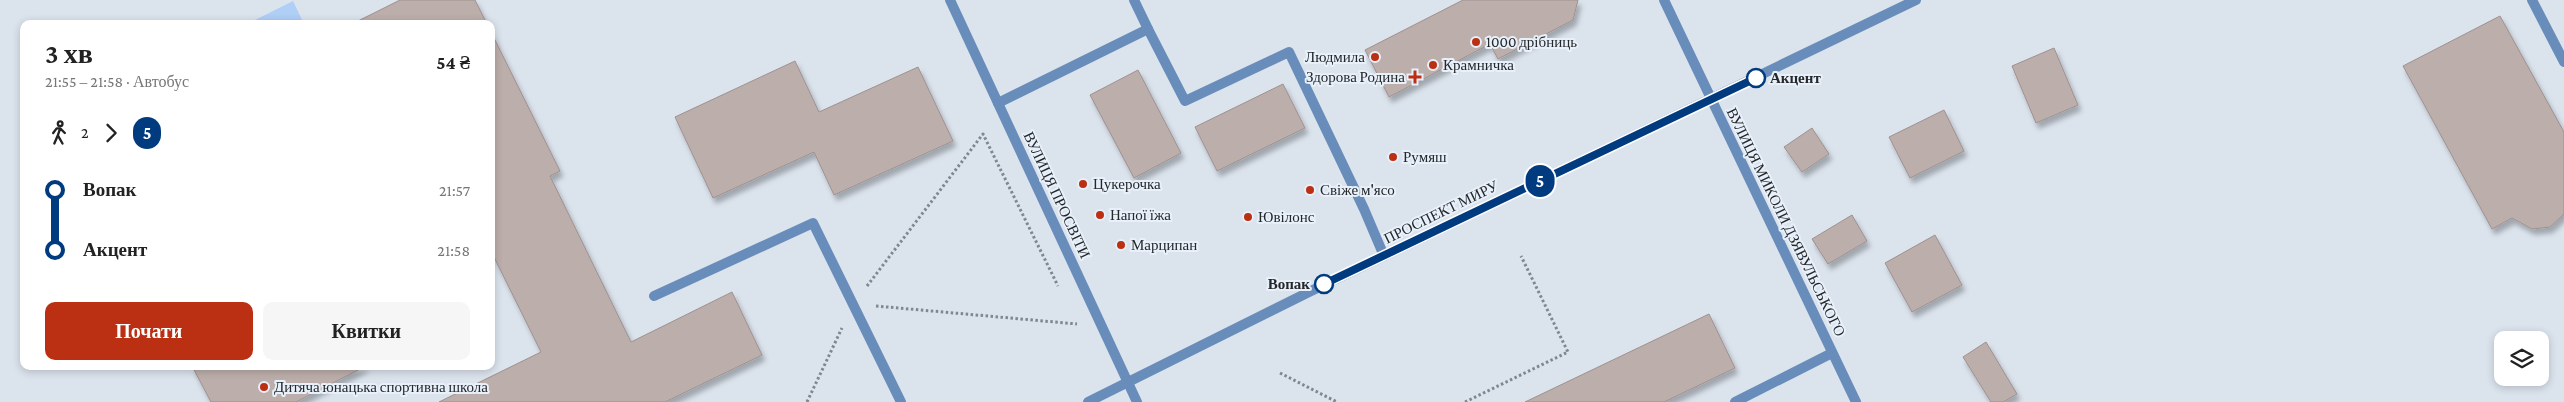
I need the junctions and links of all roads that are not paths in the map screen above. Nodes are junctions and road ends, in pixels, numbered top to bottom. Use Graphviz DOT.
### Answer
graph roads {
  1 [pos="950,0"];
  2 [pos="1134,0"];
  3 [pos="1664,0"];
  4 [pos="1916,0"];
  5 [pos="2532,0"];
  6 [pos="1148,29"];
  7 [pos="2564,62"];
  8 [pos="1711,100"];
  9 [pos="998,103"];
  10 [pos="1384,256"];
  11 [pos="654,296"];
  12 [pos="1832,353"];
  13 [pos="1128,383"];
  14 [pos="901,402"];
  15 [pos="1088,402"];
  16 [pos="1137,402"];
  17 [pos="1735,402"];
  18 [pos="1856,402"];
  1 -- 9 [label="street, ВУЛИЦЯ ПРОСВІТИ"];
  2 -- 6 [label="street"];
  3 -- 8 [label="street, ВУЛИЦЯ МИКОЛИ ДЗЯВУЛЬСЬКОГО"];
  4 -- 8 [label="street, ПРОСПЕКТ МИРУ"];
  5 -- 7 [label="street"];
  6 -- 9 [label="street"];
  6 -- 10 [label="street"];
  8 -- 10 [label="street, ПРОСПЕКТ МИРУ"];
  8 -- 12 [label="street, ВУЛИЦЯ МИКОЛИ ДЗЯВУЛЬСЬКОГО"];
  9 -- 13 [label="street, ВУЛИЦЯ ПРОСВІТИ"];
  10 -- 13 [label="street, ПРОСПЕКТ МИРУ"];
  11 -- 14 [label="street"];
  12 -- 17 [label="street"];
  12 -- 18 [label="street, ВУЛИЦЯ МИКОЛИ ДЗЯВУЛЬСЬКОГО"];
  13 -- 15 [label="street, ПРОСПЕКТ МИРУ"];
  13 -- 16 [label="street, ВУЛИЦЯ ПРОСВІТИ"];
}
